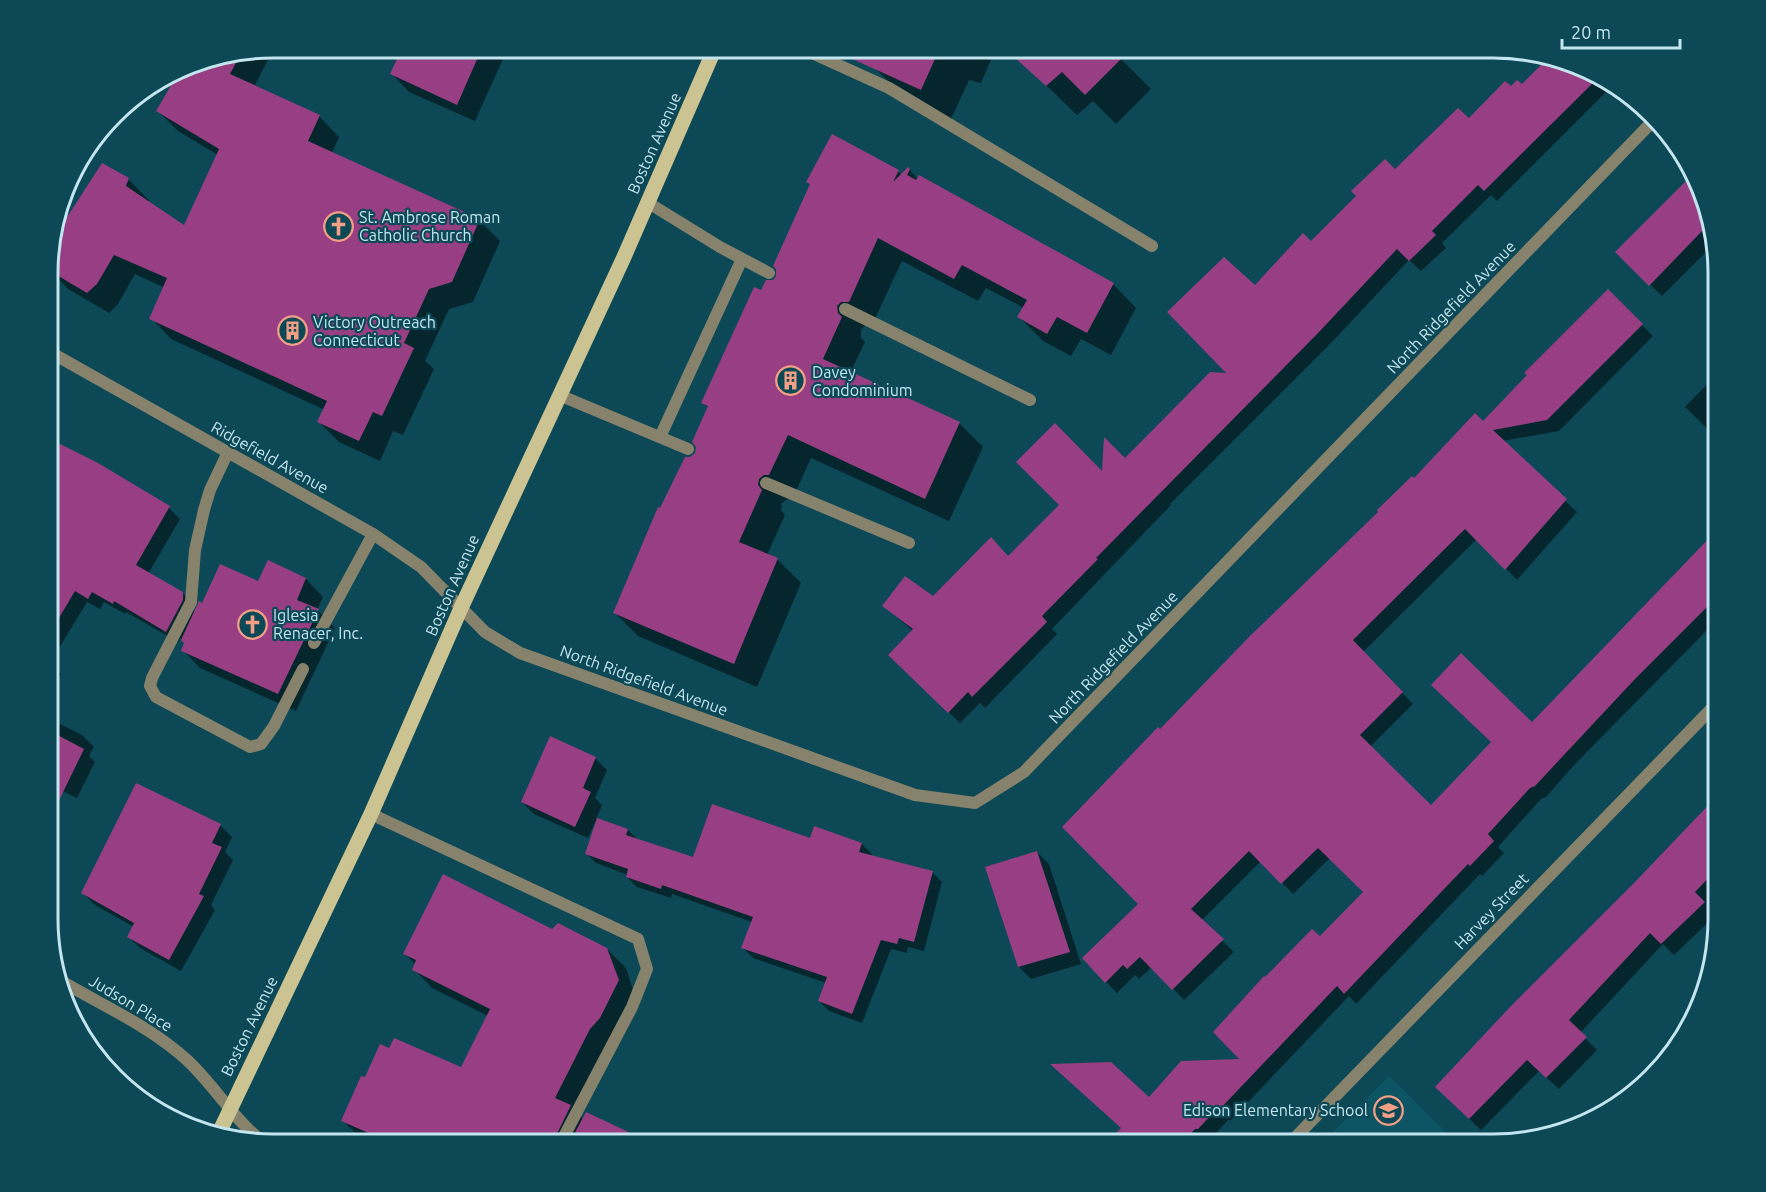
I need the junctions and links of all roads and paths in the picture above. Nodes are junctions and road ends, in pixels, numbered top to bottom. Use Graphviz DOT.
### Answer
graph roads {
  1 [pos="712,58"];
  2 [pos="823,58"];
  3 [pos="1649,125"];
  4 [pos="647,202"];
  5 [pos="1152,246"];
  6 [pos="742,259"];
  7 [pos="769,273"];
  8 [pos="845,309"];
  9 [pos="58,356"];
  10 [pos="559,395"];
  11 [pos="1030,400"];
  12 [pos="660,437"];
  13 [pos="688,449"];
  14 [pos="228,452"];
  15 [pos="766,483"];
  16 [pos="373,534"];
  17 [pos="909,543"];
  18 [pos="461,608"];
  19 [pos="314,643"];
  20 [pos="303,669"];
  21 [pos="1708,712"];
  22 [pos="371,814"];
  23 [pos="69,986"];
  24 [pos="229,1110"];
  25 [pos="222,1127"];
  26 [pos="252,1133"];
  27 [pos="566,1134"];
  28 [pos="1299,1134"];
  1 -- 4 [label="main road, Boston Avenue"];
  2 -- 5 [label="street"];
  3 -- 18 [label="street, North Ridgefield Avenue"];
  4 -- 6 [label="street"];
  4 -- 10 [label="main road, Boston Avenue"];
  6 -- 7 [label="street"];
  6 -- 12 [label="street"];
  8 -- 11 [label="street"];
  9 -- 14 [label="street, Ridgefield Avenue"];
  10 -- 12 [label="street"];
  10 -- 18 [label="main road, Boston Avenue"];
  12 -- 13 [label="street"];
  14 -- 16 [label="street, Ridgefield Avenue"];
  14 -- 20 [label="street"];
  15 -- 17 [label="street"];
  16 -- 18 [label="street, Ridgefield Avenue"];
  16 -- 19 [label="street"];
  18 -- 22 [label="main road, Boston Avenue"];
  21 -- 28 [label="street, Harvey Street"];
  22 -- 24 [label="main road, Boston Avenue"];
  22 -- 27 [label="street"];
  23 -- 24 [label="street, Judson Place"];
  24 -- 25 [label="main road, Boston Avenue"];
  24 -- 26 [label="street, Judson Place"];
}
